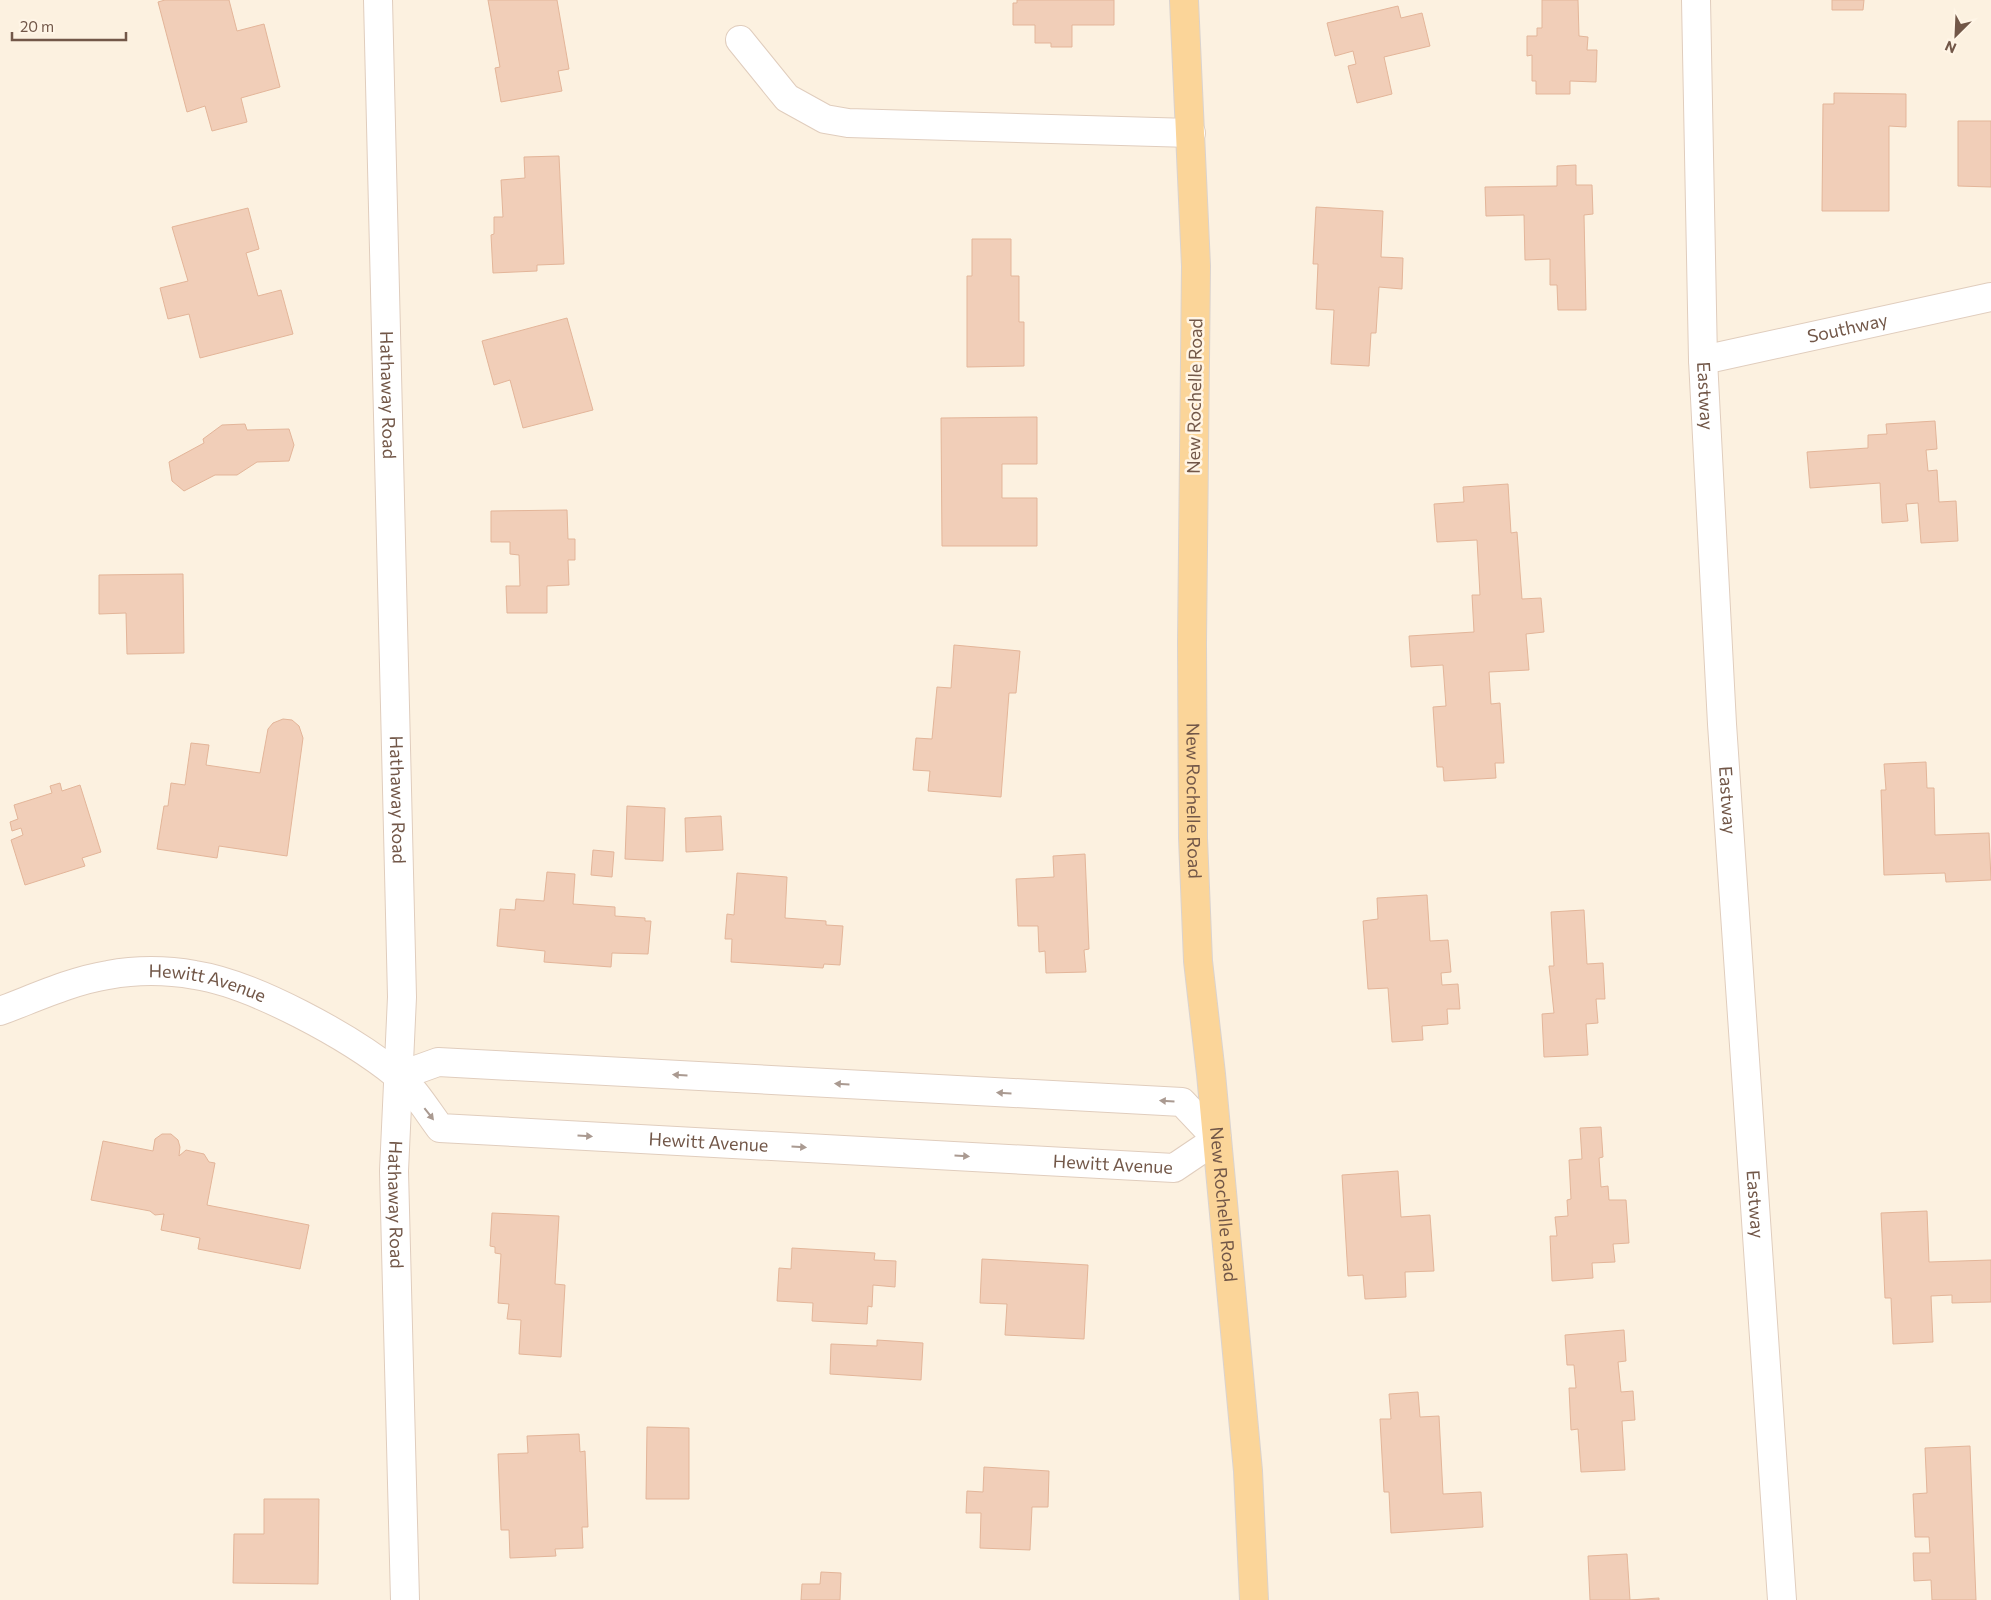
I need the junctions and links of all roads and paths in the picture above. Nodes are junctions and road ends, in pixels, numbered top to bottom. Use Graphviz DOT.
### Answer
graph roads {
  1 [pos="378,0"];
  2 [pos="1184,0"];
  3 [pos="1696,0"];
  4 [pos="740,40"];
  5 [pos="1191,134"];
  6 [pos="1991,297"];
  7 [pos="1703,360"];
  8 [pos="0,1011"];
  9 [pos="399,1076"];
  10 [pos="1217,1139"];
  11 [pos="405,1600"];
  12 [pos="1254,1600"];
  13 [pos="1782,1600"];
  1 -- 9 [label="street, Hathaway Road"];
  2 -- 5 [label="main road, New Rochelle Road"];
  3 -- 7 [label="street, Eastway"];
  4 -- 5 [label="street"];
  5 -- 10 [label="main road, New Rochelle Road"];
  6 -- 7 [label="street, Southway"];
  7 -- 13 [label="street, Eastway"];
  8 -- 9 [label="street, Hewitt Avenue"];
  10 -- 9 [label="street, one-way"];
  9 -- 10 [label="street, Hewitt Avenue, one-way"];
  9 -- 11 [label="street, Hathaway Road"];
  10 -- 12 [label="main road, New Rochelle Road"];
}
